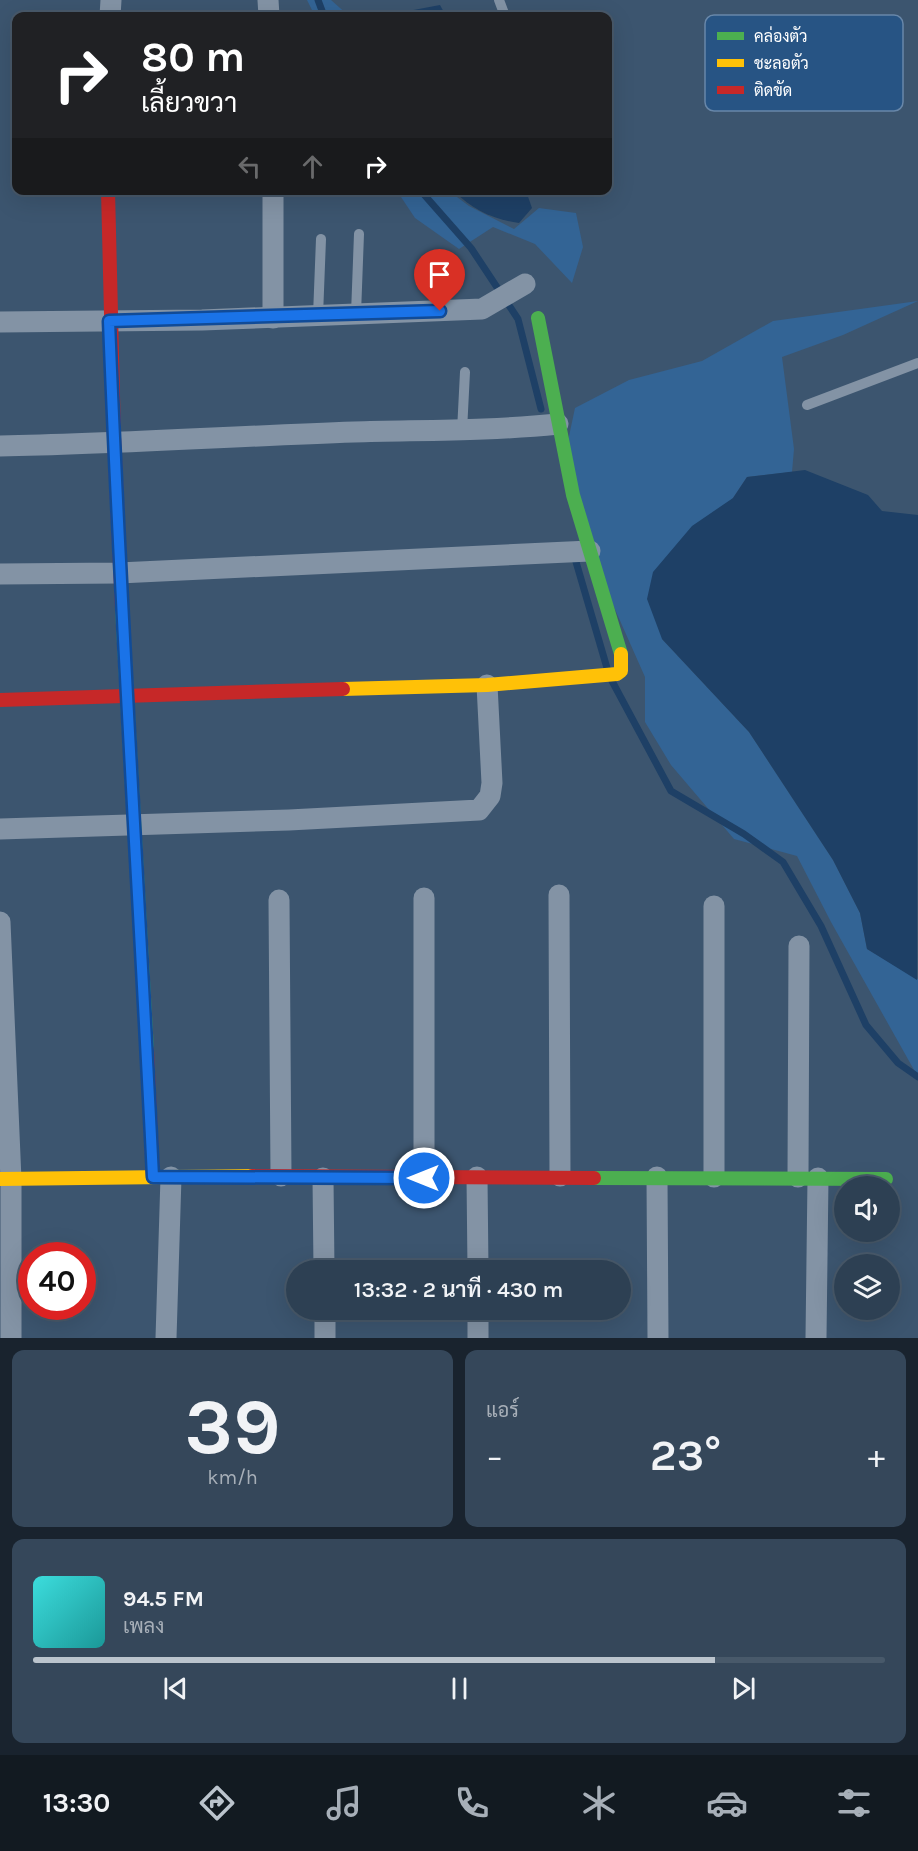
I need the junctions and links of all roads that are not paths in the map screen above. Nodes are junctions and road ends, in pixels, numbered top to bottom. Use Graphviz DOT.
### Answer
graph roads {
  1 [pos="108,195"];
  2 [pos="273,195"];
  3 [pos="359,234"];
  4 [pos="321,239"];
  5 [pos="510,293"];
  6 [pos="356,314"];
  7 [pos="318,316"];
  8 [pos="273,318"];
  9 [pos="538,318"];
  10 [pos="109,321"];
  11 [pos="0,322"];
  12 [pos="918,363"];
  13 [pos="465,372"];
  14 [pos="807,405"];
  15 [pos="546,425"];
  16 [pos="462,431"];
  17 [pos="114,444"];
  18 [pos="0,446"];
  19 [pos="581,552"];
  20 [pos="119,573"];
  21 [pos="0,574"];
  22 [pos="487,685"];
  23 [pos="126,694"];
  24 [pos="0,700"];
  25 [pos="135,824"];
  26 [pos="0,829"];
  27 [pos="559,895"];
  28 [pos="424,898"];
  29 [pos="279,900"];
  30 [pos="714,906"];
  31 [pos="0,922"];
  32 [pos="800,946"];
  33 [pos="281,1176"];
  34 [pos="560,1176"];
  35 [pos="162,1177"];
  36 [pos="477,1177"];
  37 [pos="657,1177"];
  38 [pos="714,1177"];
  39 [pos="323,1178"];
  40 [pos="424,1178"];
  41 [pos="808,1178"];
  42 [pos="834,1178"];
  43 [pos="6,1180"];
  44 [pos="324,1260"];
  45 [pos="478,1260"];
  46 [pos="325,1320"];
  47 [pos="478,1320"];
  48 [pos="11,1338"];
  49 [pos="166,1338"];
  50 [pos="325,1338"];
  51 [pos="478,1338"];
  52 [pos="658,1338"];
  53 [pos="816,1338"];
  1 -- 10 [label="street"];
  2 -- 8 [label="street"];
  3 -- 6 [label="lane"];
  4 -- 7 [label="lane"];
  5 -- 6 [label="street"];
  6 -- 7 [label="street"];
  7 -- 8 [label="street"];
  8 -- 10 [label="street"];
  9 -- 15 [label="street"];
  10 -- 11 [label="street"];
  10 -- 17 [label="street"];
  12 -- 14 [label="lane"];
  13 -- 16 [label="lane"];
  15 -- 16 [label="street"];
  15 -- 19 [label="street"];
  16 -- 17 [label="street"];
  17 -- 18 [label="street"];
  17 -- 20 [label="street"];
  19 -- 20 [label="street"];
  19 -- 22 [label="street"];
  20 -- 21 [label="street"];
  20 -- 23 [label="street"];
  22 -- 23 [label="street"];
  22 -- 25 [label="street"];
  23 -- 24 [label="street"];
  23 -- 25 [label="street"];
  25 -- 26 [label="street"];
  25 -- 35 [label="street"];
  27 -- 34 [label="street"];
  28 -- 40 [label="street"];
  29 -- 33 [label="street"];
  30 -- 38 [label="street"];
  31 -- 43 [label="street"];
  32 -- 41 [label="street"];
  33 -- 35 [label="street"];
  33 -- 39 [label="street"];
  34 -- 36 [label="street"];
  34 -- 37 [label="street"];
  35 -- 43 [label="street"];
  35 -- 49 [label="street"];
  36 -- 40 [label="street"];
  36 -- 45 [label="street"];
  37 -- 38 [label="street"];
  37 -- 52 [label="street"];
  38 -- 41 [label="street"];
  39 -- 40 [label="street"];
  39 -- 44 [label="street"];
  41 -- 42 [label="street"];
  41 -- 53 [label="street"];
  43 -- 48 [label="street"];
  46 -- 50 [label="street"];
  47 -- 51 [label="street"];
}
